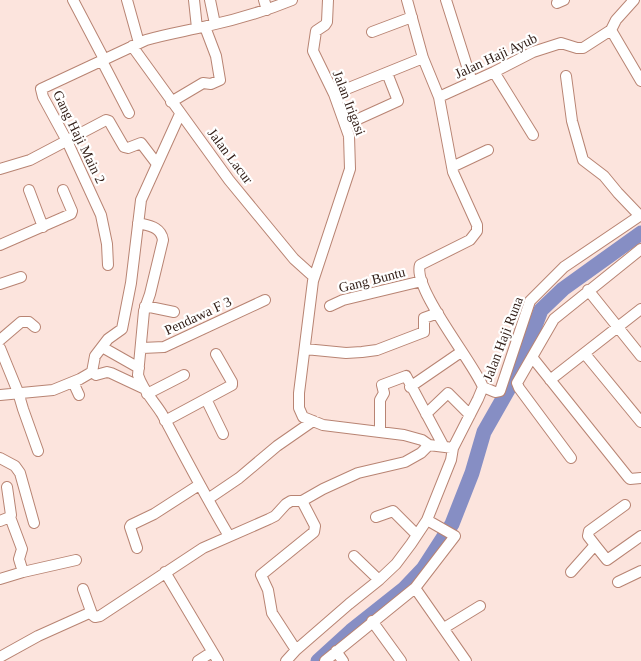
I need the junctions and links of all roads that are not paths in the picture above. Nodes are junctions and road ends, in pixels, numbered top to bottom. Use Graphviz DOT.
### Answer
graph roads {
  1 [pos="73,0"];
  2 [pos="127,0"];
  3 [pos="194,0"];
  4 [pos="210,0"];
  5 [pos="292,0"];
  6 [pos="328,0"];
  7 [pos="408,0"];
  8 [pos="446,0"];
  9 [pos="634,0"];
  10 [pos="265,5"];
  11 [pos="412,17"];
  12 [pos="206,26"];
  13 [pos="611,30"];
  14 [pos="372,32"];
  15 [pos="135,44"];
  16 [pos="423,58"];
  17 [pos="103,60"];
  18 [pos="387,72"];
  19 [pos="494,72"];
  20 [pos="566,76"];
  21 [pos="641,81"];
  22 [pos="472,82"];
  23 [pos="334,94"];
  24 [pos="439,98"];
  25 [pos="171,102"];
  26 [pos="129,113"];
  27 [pos="180,114"];
  28 [pos="345,125"];
  29 [pos="533,135"];
  30 [pos="66,141"];
  31 [pos="488,150"];
  32 [pos="157,164"];
  33 [pos="452,167"];
  34 [pos="0,169"];
  35 [pos="29,190"];
  36 [pos="62,190"];
  37 [pos="640,215"];
  38 [pos="138,223"];
  39 [pos="43,227"];
  40 [pos="0,245"];
  41 [pos="641,249"];
  42 [pos="108,265"];
  43 [pos="21,277"];
  44 [pos="314,277"];
  45 [pos="422,281"];
  46 [pos="0,284"];
  47 [pos="588,290"];
  48 [pos="265,300"];
  49 [pos="145,306"];
  50 [pos="330,306"];
  51 [pos="641,309"];
  52 [pos="174,312"];
  53 [pos="438,314"];
  54 [pos="35,327"];
  55 [pos="618,327"];
  56 [pos="0,340"];
  57 [pos="102,347"];
  58 [pos="0,348"];
  59 [pos="142,348"];
  60 [pos="305,349"];
  61 [pos="461,352"];
  62 [pos="216,354"];
  63 [pos="585,354"];
  64 [pos="641,356"];
  65 [pos="532,357"];
  66 [pos="139,368"];
  67 [pos="92,372"];
  68 [pos="184,374"];
  69 [pos="550,380"];
  70 [pos="73,382"];
  71 [pos="411,386"];
  72 [pos="483,387"];
  73 [pos="145,391"];
  74 [pos="18,392"];
  75 [pos="0,395"];
  76 [pos="79,395"];
  77 [pos="206,399"];
  78 [pos="426,414"];
  79 [pos="470,415"];
  80 [pos="165,421"];
  81 [pos="313,421"];
  82 [pos="641,422"];
  83 [pos="380,432"];
  84 [pos="223,434"];
  85 [pos="429,445"];
  86 [pos="448,447"];
  87 [pos="38,451"];
  88 [pos="0,458"];
  89 [pos="571,458"];
  90 [pos="641,478"];
  91 [pos="199,485"];
  92 [pos="7,487"];
  93 [pos="208,498"];
  94 [pos="302,501"];
  95 [pos="625,505"];
  96 [pos="376,517"];
  97 [pos="5,519"];
  98 [pos="427,520"];
  99 [pos="34,523"];
  100 [pos="417,535"];
  101 [pos="229,536"];
  102 [pos="641,536"];
  103 [pos="595,545"];
  104 [pos="137,548"];
  105 [pos="354,556"];
  106 [pos="76,560"];
  107 [pos="641,571"];
  108 [pos="23,572"];
  109 [pos="165,572"];
  110 [pos="571,572"];
  111 [pos="0,579"];
  112 [pos="379,580"];
  113 [pos="618,582"];
  114 [pos="416,588"];
  115 [pos="83,589"];
  116 [pos="480,606"];
  117 [pos="92,614"];
  118 [pos="372,622"];
  119 [pos="444,628"];
  120 [pos="296,650"];
  121 [pos="336,651"];
  122 [pos="215,656"];
  123 [pos="0,657"];
  124 [pos="3,661"];
  125 [pos="198,661"];
  126 [pos="286,661"];
  127 [pos="325,661"];
  128 [pos="343,661"];
  129 [pos="401,661"];
  130 [pos="466,661"];
  1 -- 17 [label="street"];
  2 -- 15 [label="street, Jalan Lacur"];
  3 -- 12 [label="street"];
  4 -- 12 [label="street"];
  5 -- 10 [label="street"];
  6 -- 23 [label="street, Jalan Irigasi"];
  7 -- 11 [label="street"];
  8 -- 22 [label="street"];
  9 -- 13 [label="street, Jalan Haji Ayub"];
  10 -- 12 [label="street"];
  11 -- 14 [label="street"];
  11 -- 16 [label="street"];
  12 -- 15 [label="street"];
  12 -- 25 [label="street"];
  13 -- 19 [label="street, Jalan Haji Ayub"];
  13 -- 21 [label="street"];
  15 -- 17 [label="street"];
  15 -- 25 [label="street, Jalan Lacur"];
  16 -- 18 [label="street"];
  16 -- 24 [label="street"];
  17 -- 26 [label="street"];
  17 -- 30 [label="street, Gang Haji Main 2"];
  18 -- 23 [label="street"];
  18 -- 28 [label="street"];
  19 -- 22 [label="street, Jalan Haji Ayub"];
  19 -- 29 [label="street"];
  20 -- 37 [label="street"];
  22 -- 24 [label="street, Jalan Haji Ayub"];
  23 -- 28 [label="street, Jalan Irigasi"];
  24 -- 33 [label="street"];
  25 -- 27 [label="street, Jalan Lacur"];
  27 -- 32 [label="street"];
  27 -- 44 [label="street, Jalan Lacur"];
  28 -- 44 [label="street, Jalan Irigasi"];
  30 -- 32 [label="street"];
  30 -- 34 [label="street"];
  30 -- 42 [label="street, Gang Haji Main 2"];
  31 -- 33 [label="street"];
  32 -- 38 [label="street"];
  33 -- 45 [label="street"];
  35 -- 39 [label="street"];
  36 -- 39 [label="street"];
  37 -- 72 [label="street, Jalan Haji Runa"];
  38 -- 49 [label="street"];
  38 -- 57 [label="street"];
  39 -- 40 [label="street"];
  41 -- 47 [label="street"];
  43 -- 46 [label="street"];
  44 -- 60 [label="street, Jalan Irigasi"];
  45 -- 50 [label="street, Gang Buntu"];
  45 -- 53 [label="street"];
  47 -- 55 [label="street"];
  47 -- 65 [label="street"];
  48 -- 59 [label="street, Pendawa F 3"];
  49 -- 52 [label="street"];
  49 -- 59 [label="street"];
  51 -- 55 [label="street"];
  53 -- 60 [label="street"];
  53 -- 61 [label="street"];
  54 -- 56 [label="street"];
  55 -- 63 [label="street"];
  55 -- 64 [label="street"];
  57 -- 66 [label="street"];
  57 -- 67 [label="street"];
  58 -- 74 [label="street"];
  59 -- 66 [label="street"];
  60 -- 81 [label="street, Jalan Irigasi"];
  61 -- 71 [label="street"];
  61 -- 72 [label="street"];
  62 -- 77 [label="street"];
  63 -- 69 [label="street"];
  63 -- 82 [label="street"];
  65 -- 69 [label="street"];
  65 -- 89 [label="street"];
  66 -- 73 [label="street"];
  67 -- 70 [label="street"];
  67 -- 73 [label="street"];
  68 -- 73 [label="street"];
  69 -- 90 [label="street"];
  70 -- 74 [label="street"];
  70 -- 76 [label="street"];
  71 -- 78 [label="street"];
  71 -- 83 [label="street"];
  72 -- 79 [label="street"];
  73 -- 80 [label="street"];
  74 -- 75 [label="street"];
  74 -- 87 [label="street"];
  77 -- 80 [label="street"];
  77 -- 84 [label="street"];
  78 -- 79 [label="street"];
  78 -- 86 [label="street"];
  79 -- 86 [label="street"];
  80 -- 91 [label="street"];
  81 -- 83 [label="street"];
  81 -- 93 [label="street"];
  83 -- 85 [label="street"];
  85 -- 86 [label="street"];
  85 -- 94 [label="street"];
  86 -- 98 [label="street"];
  88 -- 99 [label="street"];
  91 -- 93 [label="street"];
  91 -- 104 [label="street"];
  92 -- 97 [label="street"];
  93 -- 101 [label="street"];
  94 -- 101 [label="street"];
  94 -- 120 [label="street"];
  95 -- 103 [label="street"];
  96 -- 100 [label="street"];
  97 -- 108 [label="street"];
  98 -- 100 [label="street"];
  98 -- 114 [label="street"];
  100 -- 112 [label="street"];
  101 -- 109 [label="street"];
  102 -- 103 [label="street"];
  103 -- 110 [label="street"];
  105 -- 112 [label="street"];
  106 -- 108 [label="street"];
  107 -- 113 [label="street"];
  108 -- 111 [label="street"];
  109 -- 117 [label="street"];
  109 -- 122 [label="street"];
  112 -- 120 [label="street"];
  114 -- 118 [label="street"];
  114 -- 119 [label="street"];
  115 -- 117 [label="street"];
  116 -- 119 [label="street"];
  117 -- 123 [label="street"];
  118 -- 121 [label="street"];
  118 -- 129 [label="street"];
  119 -- 130 [label="street"];
  120 -- 126 [label="street"];
  121 -- 127 [label="street"];
  121 -- 128 [label="street"];
  122 -- 125 [label="street"];
  123 -- 124 [label="street"];
}
